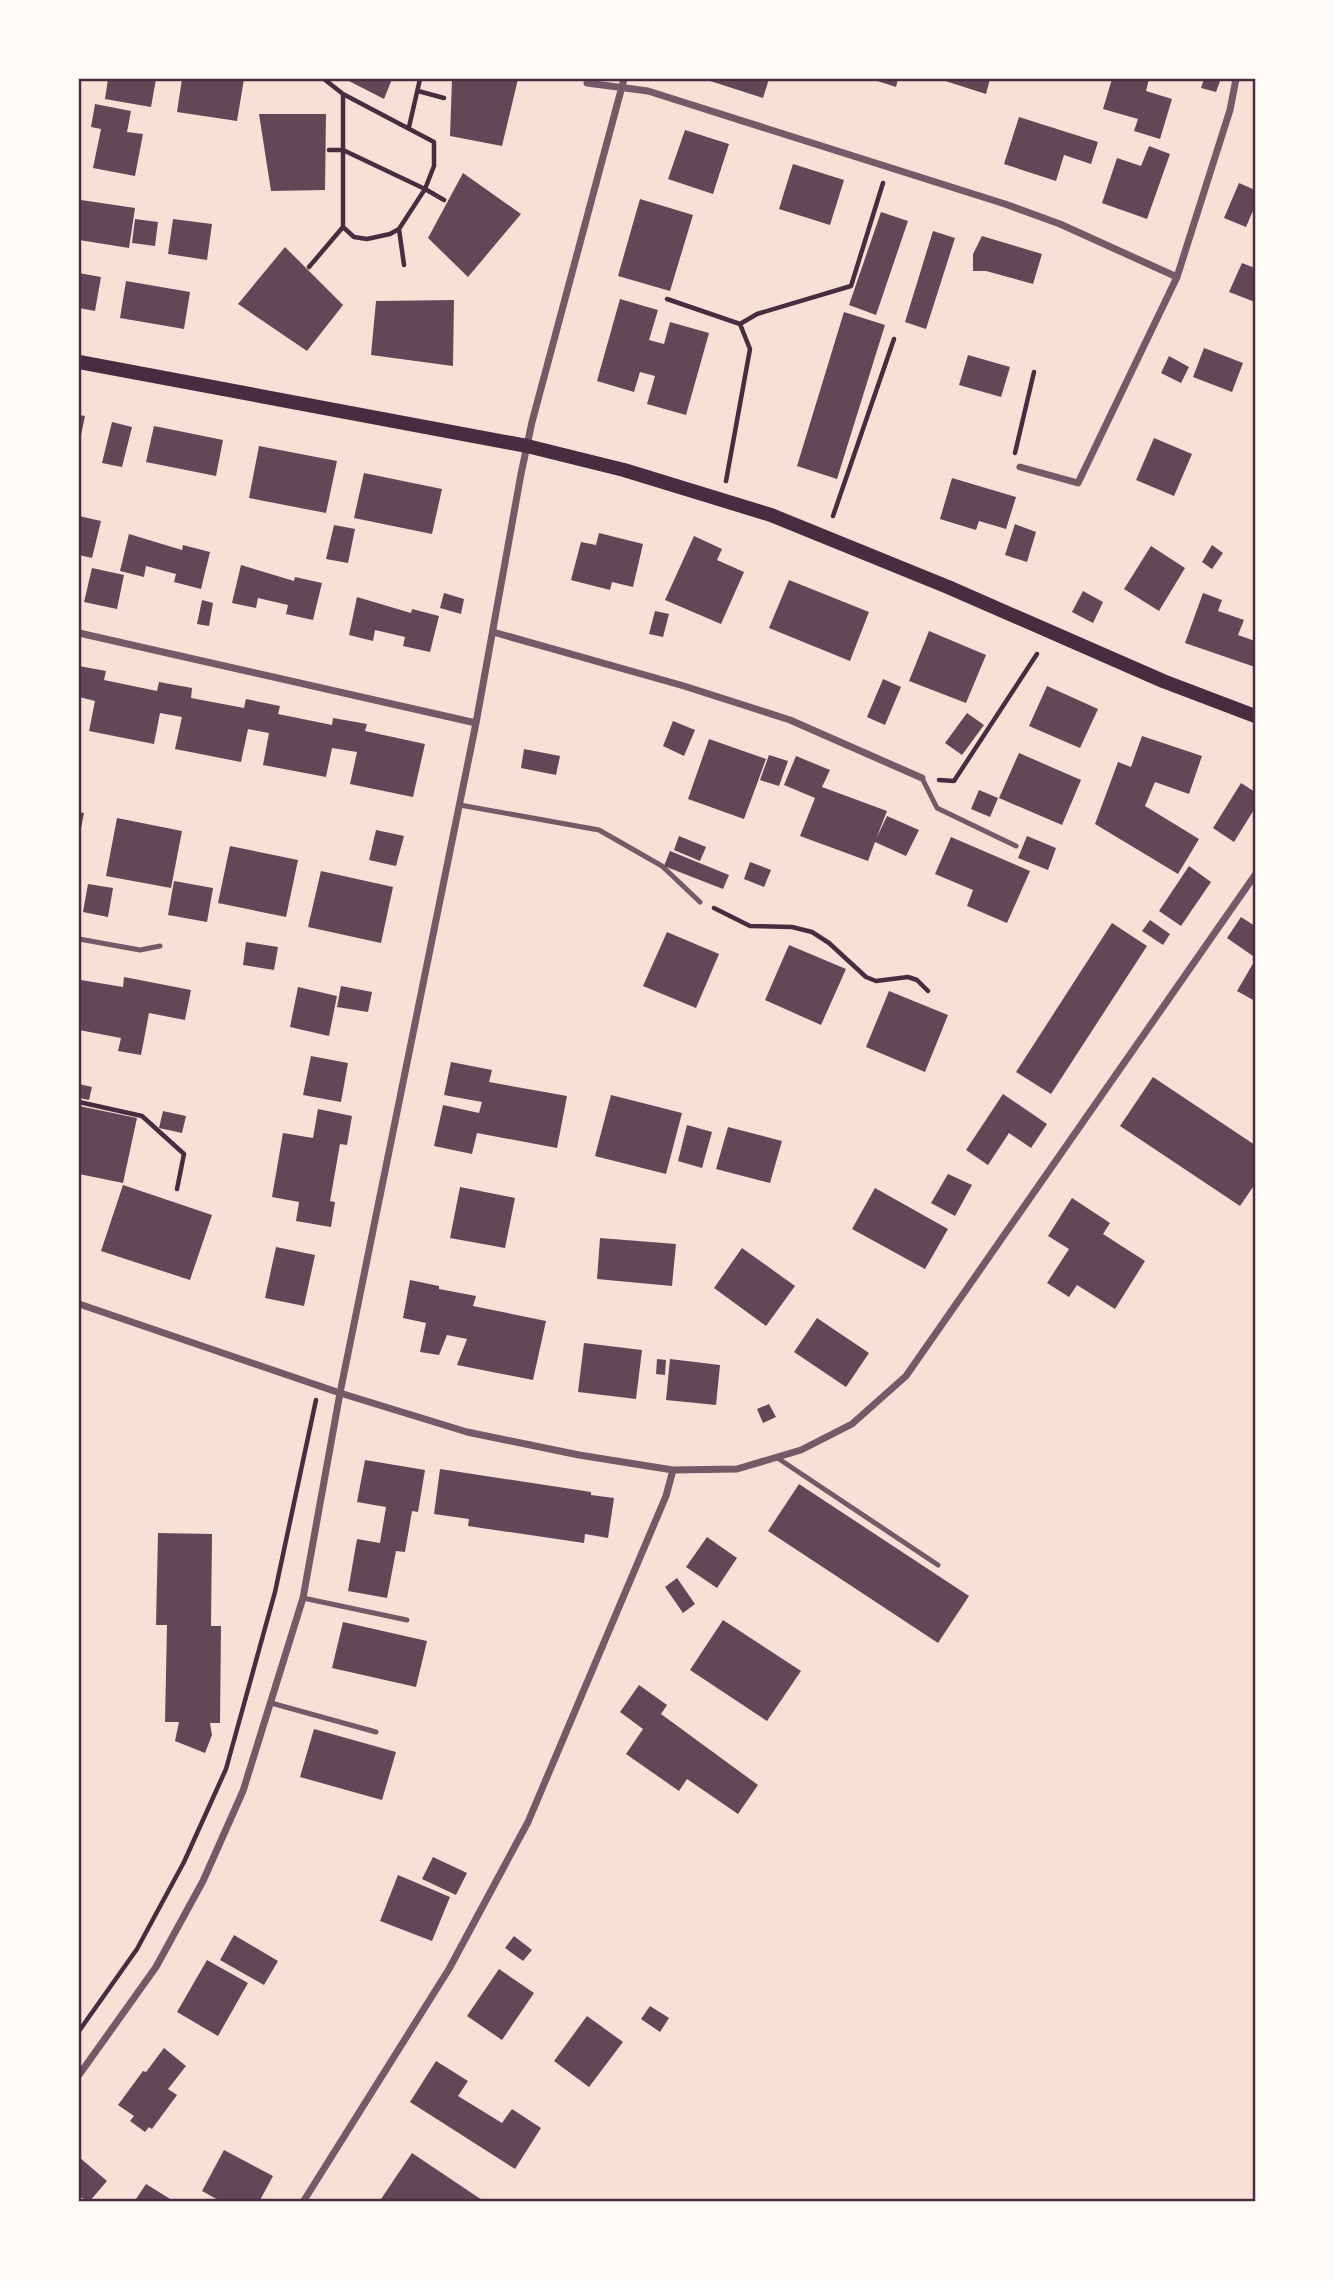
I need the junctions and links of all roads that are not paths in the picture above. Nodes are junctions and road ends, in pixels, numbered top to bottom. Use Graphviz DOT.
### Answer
graph roads {
  1 [pos="624,79"];
  2 [pos="1236,79"];
  3 [pos="587,83"];
  4 [pos="621,87"];
  5 [pos="1177,277"];
  6 [pos="79,362"];
  7 [pos="527,446"];
  8 [pos="1020,467"];
  9 [pos="492,632"];
  10 [pos="79,633"];
  11 [pos="1255,716"];
  12 [pos="476,723"];
  13 [pos="922,778"];
  14 [pos="460,805"];
  15 [pos="1016,846"];
  16 [pos="1255,875"];
  17 [pos="700,902"];
  18 [pos="79,939"];
  19 [pos="160,946"];
  20 [pos="79,1304"];
  21 [pos="340,1393"];
  22 [pos="776,1457"];
  23 [pos="673,1470"];
  24 [pos="938,1565"];
  25 [pos="303,1598"];
  26 [pos="407,1620"];
  27 [pos="271,1703"];
  28 [pos="376,1732"];
  29 [pos="79,2075"];
  30 [pos="303,2202"];
  1 -- 4 [label="street"];
  2 -- 5 [label="street"];
  3 -- 4 [label="street"];
  4 -- 5 [label="street"];
  4 -- 7 [label="street"];
  5 -- 8 [label="street"];
  6 -- 7 [label="main road"];
  7 -- 9 [label="street"];
  7 -- 11 [label="main road"];
  9 -- 12 [label="street"];
  9 -- 13 [label="street"];
  10 -- 12 [label="street"];
  12 -- 14 [label="street"];
  13 -- 15 [label="lane"];
  14 -- 17 [label="lane"];
  14 -- 21 [label="street"];
  16 -- 22 [label="street"];
  18 -- 19 [label="lane"];
  20 -- 21 [label="street"];
  21 -- 23 [label="street"];
  21 -- 25 [label="street"];
  22 -- 23 [label="street"];
  22 -- 24 [label="lane"];
  23 -- 30 [label="street"];
  25 -- 26 [label="lane"];
  25 -- 27 [label="street"];
  27 -- 28 [label="lane"];
  27 -- 29 [label="street"];
}
